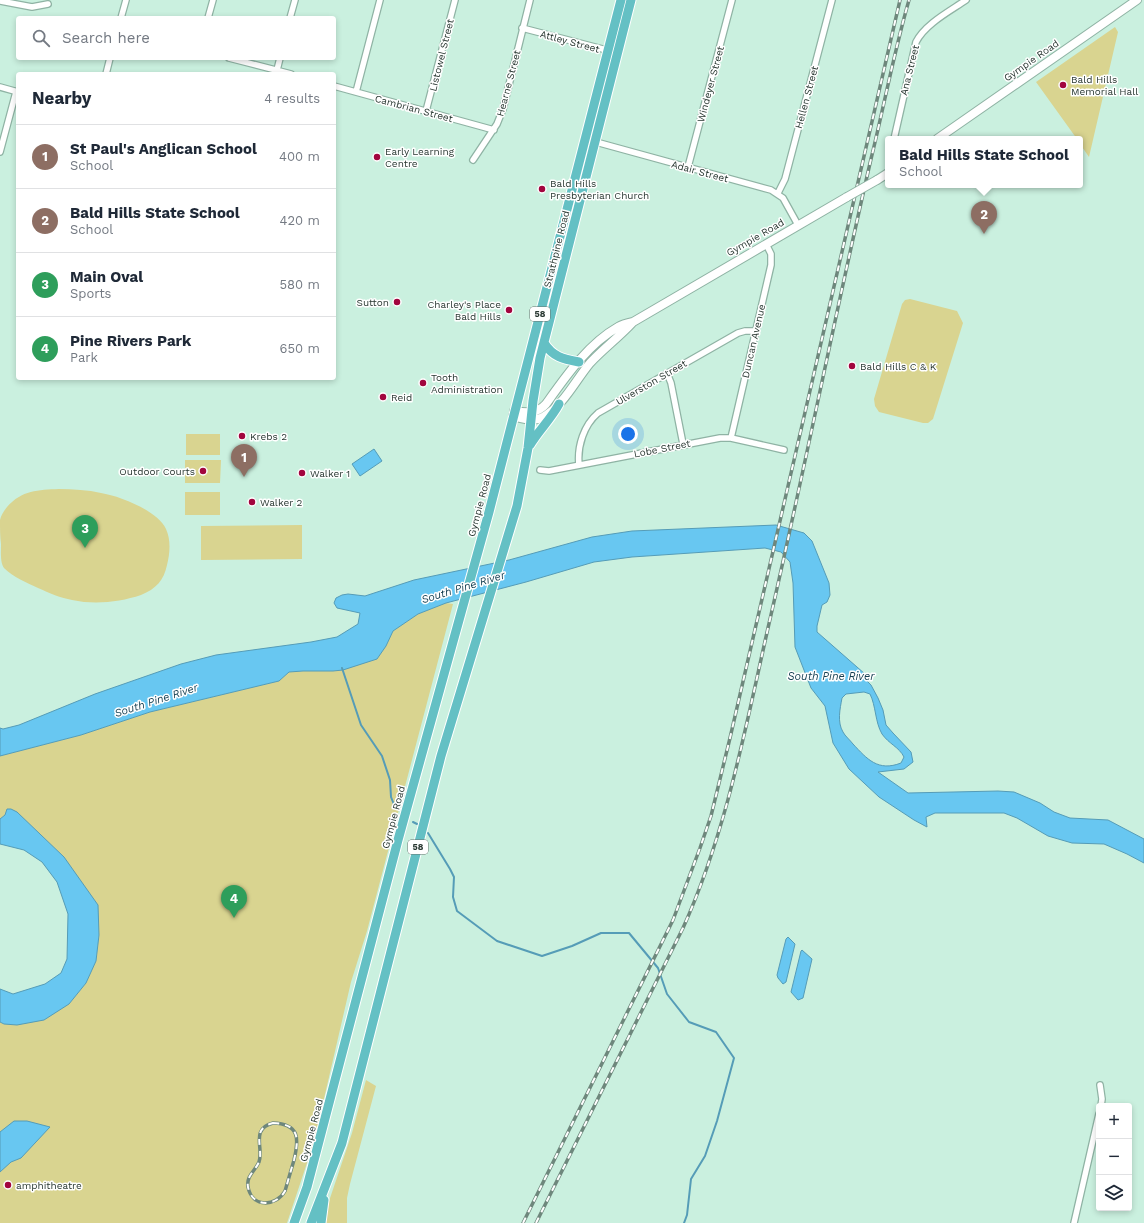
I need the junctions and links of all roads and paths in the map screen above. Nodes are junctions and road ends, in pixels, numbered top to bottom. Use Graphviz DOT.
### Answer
graph roads {
  1 [pos="126,0"];
  2 [pos="213,0"];
  3 [pos="295,0"];
  4 [pos="380,0"];
  5 [pos="455,0"];
  6 [pos="530,0"];
  7 [pos="621,0"];
  8 [pos="632,0"];
  9 [pos="732,0"];
  10 [pos="832,0"];
  11 [pos="966,0"];
  12 [pos="1137,0"];
  13 [pos="0,1"];
  14 [pos="48,4"];
  15 [pos="122,16"];
  16 [pos="209,16"];
  17 [pos="291,16"];
  18 [pos="522,28"];
  19 [pos="608,51"];
  20 [pos="618,53"];
  21 [pos="110,60"];
  22 [pos="237,60"];
  23 [pos="280,60"];
  24 [pos="277,70"];
  25 [pos="106,72"];
  26 [pos="284,72"];
  27 [pos="336,87"];
  28 [pos="0,88"];
  29 [pos="16,92"];
  30 [pos="356,92"];
  31 [pos="16,96"];
  32 [pos="426,111"];
  33 [pos="494,130"];
  34 [pos="895,136"];
  35 [pos="941,136"];
  36 [pos="585,139"];
  37 [pos="595,142"];
  38 [pos="0,152"];
  39 [pos="473,160"];
  40 [pos="688,167"];
  41 [pos="885,175"];
  42 [pos="778,194"];
  43 [pos="798,225"];
  44 [pos="766,244"];
  45 [pos="633,322"];
  46 [pos="756,331"];
  47 [pos="544,343"];
  48 [pos="579,362"];
  49 [pos="667,373"];
  50 [pos="559,404"];
  51 [pos="514,413"];
  52 [pos="531,416"];
  53 [pos="731,438"];
  54 [pos="683,444"];
  55 [pos="528,448"];
  56 [pos="784,450"];
  57 [pos="580,465"];
  58 [pos="540,470"];
  59 [pos="1100,1085"];
  60 [pos="1101,1103"];
  61 [pos="1096,1127"];
  62 [pos="324,1193"];
  63 [pos="294,1223"];
  64 [pos="311,1223"];
  65 [pos="321,1223"];
  66 [pos="1074,1223"];
  1 -- 15 [label="street"];
  2 -- 16 [label="street"];
  3 -- 17 [label="street"];
  4 -- 30 [label="street"];
  5 -- 32 [label="street, Listowel Street"];
  6 -- 18 [label="street, Hearne Street"];
  7 -- 19 [label="highway, Strathpine Road / 58"];
  8 -- 20 [label="highway, Strathpine Road / 58"];
  9 -- 40 [label="street, Windeyer Street"];
  10 -- 42 [label="street, Hellen Street"];
  11 -- 34 [label="street, Ana Street"];
  12 -- 35 [label="main road, Gympie Road"];
  13 -- 14 [label="street"];
  18 -- 19 [label="street, Attley Street"];
  18 -- 33 [label="street, Hearne Street"];
  19 -- 20 [label="street, Attley Street"];
  19 -- 36 [label="highway, Strathpine Road / 58"];
  20 -- 37 [label="highway, Strathpine Road / 58"];
  21 -- 25 [label="street"];
  22 -- 24 [label="street"];
  23 -- 24 [label="street"];
  24 -- 26 [label="street"];
  27 -- 30 [label="street, Cambrian Street"];
  28 -- 29 [label="street"];
  30 -- 32 [label="street, Cambrian Street"];
  31 -- 38 [label="street"];
  32 -- 33 [label="street, Cambrian Street"];
  33 -- 39 [label="street, Hearne Street"];
  36 -- 37 [label="street, Adair Street"];
  36 -- 51 [label="highway, Strathpine Road / 58"];
  37 -- 40 [label="street, Adair Street"];
  37 -- 47 [label="highway, Strathpine Road / 58"];
  40 -- 42 [label="street, Adair Street"];
  41 -- 43 [label="main road, Gympie Road, bridge"];
  42 -- 43 [label="street"];
  43 -- 44 [label="main road, Gympie Road"];
  44 -- 45 [label="main road, Gympie Road"];
  44 -- 46 [label="street, Duncan Avenue"];
  45 -- 48 [label="main road, Gympie Road"];
  45 -- 50 [label="main road, Gympie Road"];
  46 -- 49 [label="street, Ulverston Street"];
  46 -- 53 [label="street, Duncan Avenue"];
  47 -- 48 [label="highway"];
  47 -- 52 [label="highway, Strathpine Road / 58"];
  48 -- 52 [label="main road, Gympie Road"];
  49 -- 54 [label="street"];
  49 -- 57 [label="street, Ulverston Street"];
  50 -- 52 [label="main road, Gympie Road"];
  50 -- 55 [label="highway"];
  51 -- 52 [label="main road"];
  51 -- 63 [label="highway, Gympie Road / 58"];
  52 -- 55 [label="highway, 58"];
  53 -- 54 [label="street, Lobe Street"];
  53 -- 56 [label="street, Lobe Street"];
  54 -- 57 [label="street, Lobe Street"];
  55 -- 62 [label="highway, 58"];
  57 -- 58 [label="street, Lobe Street"];
  59 -- 60 [label="street"];
  61 -- 66 [label="street"];
  62 -- 64 [label="highway, 58"];
  62 -- 65 [label="highway"];
}
